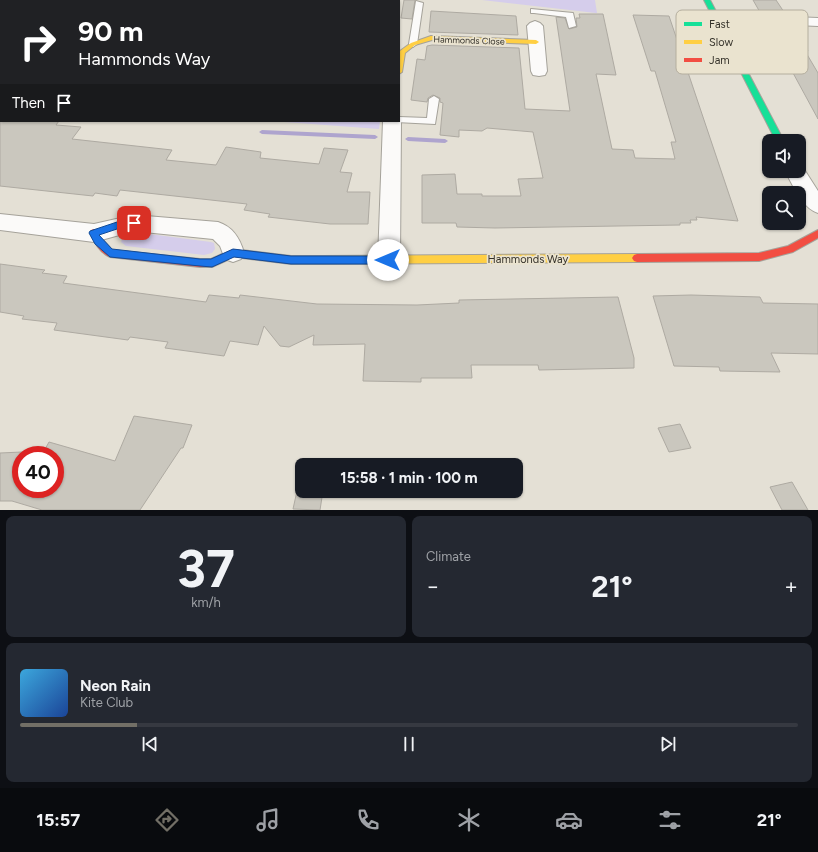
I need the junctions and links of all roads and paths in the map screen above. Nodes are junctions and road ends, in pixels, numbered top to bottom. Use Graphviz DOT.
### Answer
graph roads {
  1 [pos="707,0"];
  2 [pos="419,3"];
  3 [pos="712,10"];
  4 [pos="535,14"];
  5 [pos="808,22"];
  6 [pos="818,22"];
  7 [pos="572,26"];
  8 [pos="536,42"];
  9 [pos="413,44"];
  10 [pos="400,65"];
  11 [pos="539,71"];
  12 [pos="745,74"];
  13 [pos="434,99"];
  14 [pos="400,120"];
  15 [pos="392,122"];
  16 [pos="776,134"];
  17 [pos="799,178"];
  18 [pos="818,205"];
  19 [pos="0,222"];
  20 [pos="94,233"];
  21 [pos="818,234"];
  22 [pos="233,253"];
  23 [pos="388,260"];
  1 -- 3 [label="street"];
  2 -- 9 [label="lane"];
  4 -- 7 [label="lane"];
  4 -- 8 [label="street"];
  5 -- 6 [label="street"];
  8 -- 9 [label="street, Hammonds Close"];
  8 -- 11 [label="street"];
  9 -- 10 [label="street"];
  12 -- 16 [label="street"];
  13 -- 14 [label="lane"];
  15 -- 23 [label="street"];
  17 -- 18 [label="street"];
  19 -- 20 [label="street"];
  20 -- 22 [label="street"];
  20 -- 22 [label="street"];
  21 -- 23 [label="street, Hammonds Way"];
  22 -- 23 [label="street, Hammonds Way"];
}
